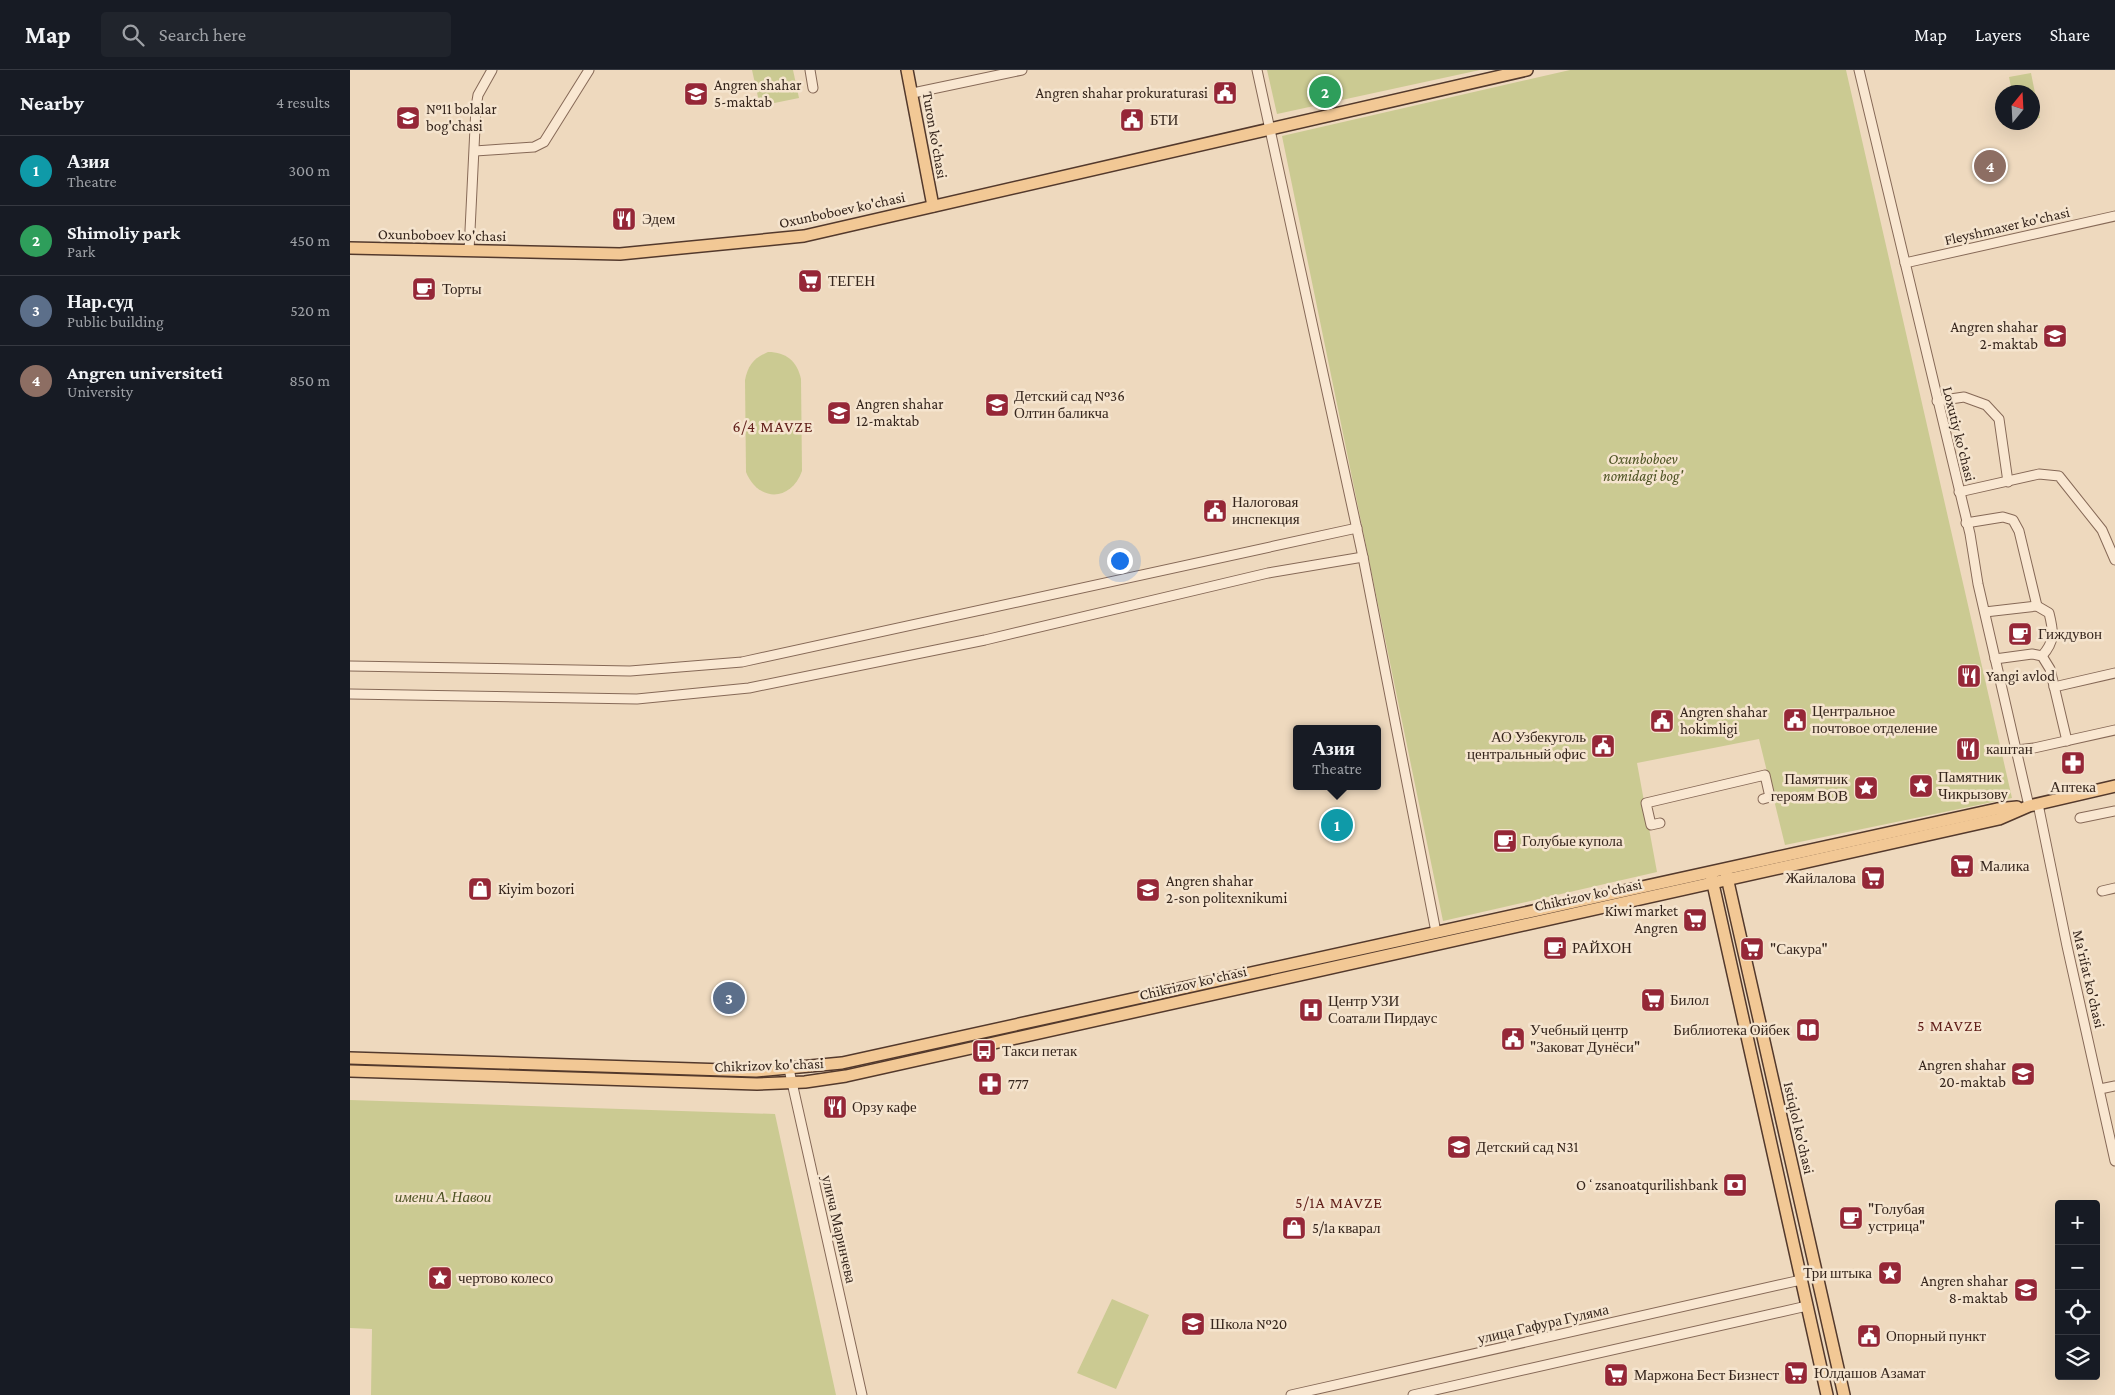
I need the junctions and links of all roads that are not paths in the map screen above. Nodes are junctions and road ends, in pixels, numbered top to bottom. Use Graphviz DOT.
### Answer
graph roads {
  1 [pos="492,70"];
  2 [pos="589,70"];
  3 [pos="810,70"];
  4 [pos="907,70"];
  5 [pos="1022,70"];
  6 [pos="1257,70"];
  7 [pos="1527,70"];
  8 [pos="1859,70"];
  9 [pos="813,88"];
  10 [pos="913,93"];
  11 [pos="1271,128"];
  12 [pos="475,151"];
  13 [pos="933,206"];
  14 [pos="2115,216"];
  15 [pos="350,248"];
  16 [pos="468,251"];
  17 [pos="1905,263"];
  18 [pos="1937,401"];
  19 [pos="2008,482"];
  20 [pos="1959,492"];
  21 [pos="1966,523"];
  22 [pos="1357,528"];
  23 [pos="1364,557"];
  24 [pos="2115,560"];
  25 [pos="2037,606"];
  26 [pos="1985,612"];
  27 [pos="2042,656"];
  28 [pos="1995,659"];
  29 [pos="350,666"];
  30 [pos="2115,672"];
  31 [pos="2054,687"];
  32 [pos="350,694"];
  33 [pos="2115,730"];
  34 [pos="2067,741"];
  35 [pos="2017,750"];
  36 [pos="2115,786"];
  37 [pos="1763,799"];
  38 [pos="2033,805"];
  39 [pos="2115,812"];
  40 [pos="2080,818"];
  41 [pos="1660,823"];
  42 [pos="1710,871"];
  43 [pos="1726,874"];
  44 [pos="1672,880"];
  45 [pos="1713,883"];
  46 [pos="2115,888"];
  47 [pos="2102,891"];
  48 [pos="1674,892"];
  49 [pos="1436,932"];
  50 [pos="350,1058"];
  51 [pos="789,1069"];
  52 [pos="350,1071"];
  53 [pos="792,1083"];
  54 [pos="2115,1086"];
  55 [pos="2100,1089"];
  56 [pos="2115,1161"];
  57 [pos="1801,1280"];
  58 [pos="1807,1306"];
  59 [pos="1834,1348"];
  60 [pos="1818,1351"];
  61 [pos="862,1395"];
  62 [pos="1291,1395"];
  63 [pos="1413,1395"];
  64 [pos="1827,1395"];
  65 [pos="1844,1395"];
  1 -- 12 [label="street"];
  2 -- 12 [label="street"];
  3 -- 9 [label="street"];
  4 -- 10 [label="main road, Turon ko'chasi"];
  5 -- 10 [label="street"];
  6 -- 11 [label="street"];
  7 -- 11 [label="main road, Oxunboboev ko'chasi"];
  8 -- 17 [label="street, Loxutiy ko'chasi"];
  10 -- 13 [label="main road, Turon ko'chasi"];
  11 -- 13 [label="main road, Oxunboboev ko'chasi"];
  11 -- 22 [label="street"];
  12 -- 16 [label="street"];
  13 -- 16 [label="main road, Oxunboboev ko'chasi"];
  14 -- 17 [label="street, Fleyshmaxer ko'chasi"];
  15 -- 16 [label="main road, Oxunboboev ko'chasi"];
  17 -- 18 [label="street, Loxutiy ko'chasi"];
  18 -- 19 [label="street"];
  18 -- 20 [label="street, Loxutiy ko'chasi"];
  19 -- 20 [label="street"];
  19 -- 24 [label="street"];
  20 -- 21 [label="street, Loxutiy ko'chasi"];
  21 -- 25 [label="street"];
  21 -- 26 [label="street, Loxutiy ko'chasi"];
  22 -- 23 [label="street"];
  22 -- 29 [label="street"];
  23 -- 32 [label="street"];
  23 -- 49 [label="street"];
  25 -- 26 [label="street"];
  25 -- 27 [label="street"];
  26 -- 28 [label="street, Loxutiy ko'chasi"];
  27 -- 28 [label="street"];
  27 -- 31 [label="street"];
  28 -- 35 [label="street, Loxutiy ko'chasi"];
  30 -- 31 [label="street"];
  31 -- 34 [label="street"];
  33 -- 34 [label="street"];
  34 -- 35 [label="street"];
  35 -- 38 [label="street, Loxutiy ko'chasi"];
  36 -- 38 [label="main road, Chikrizov ko'chasi"];
  37 -- 41 [label="street"];
  38 -- 43 [label="main road, Chikrizov ko'chasi"];
  38 -- 55 [label="street, Ma'rifat ko'chasi"];
  39 -- 40 [label="street"];
  42 -- 43 [label="main road, Chikrizov ko'chasi"];
  42 -- 44 [label="main road, Chikrizov ko'chasi"];
  42 -- 45 [label="main road, Istiqlol ko'chasi"];
  43 -- 45 [label="main road, Chikrizov ko'chasi"];
  43 -- 59 [label="main road, Istiqlol ko'chasi"];
  44 -- 48 [label="main road"];
  44 -- 49 [label="main road, Chikrizov ko'chasi"];
  45 -- 48 [label="main road, Chikrizov ko'chasi"];
  45 -- 57 [label="main road, Istiqlol ko'chasi"];
  46 -- 47 [label="street"];
  48 -- 53 [label="main road, Chikrizov ko'chasi"];
  49 -- 51 [label="main road, Chikrizov ko'chasi"];
  50 -- 51 [label="main road, Chikrizov ko'chasi"];
  51 -- 53 [label="street, улича Маринчева"];
  52 -- 53 [label="main road, Chikrizov ko'chasi"];
  53 -- 61 [label="street, улича Маринчева"];
  54 -- 55 [label="street"];
  55 -- 56 [label="street, Ma'rifat ko'chasi"];
  57 -- 58 [label="main road, Istiqlol ko'chasi"];
  57 -- 62 [label="street, улица Гафура Гуляма"];
  58 -- 60 [label="main road, Istiqlol ko'chasi"];
  58 -- 63 [label="street"];
  59 -- 60 [label="main road"];
  59 -- 65 [label="main road, Istiqlol ko'chasi"];
  60 -- 64 [label="main road, Istiqlol ko'chasi"];
}
